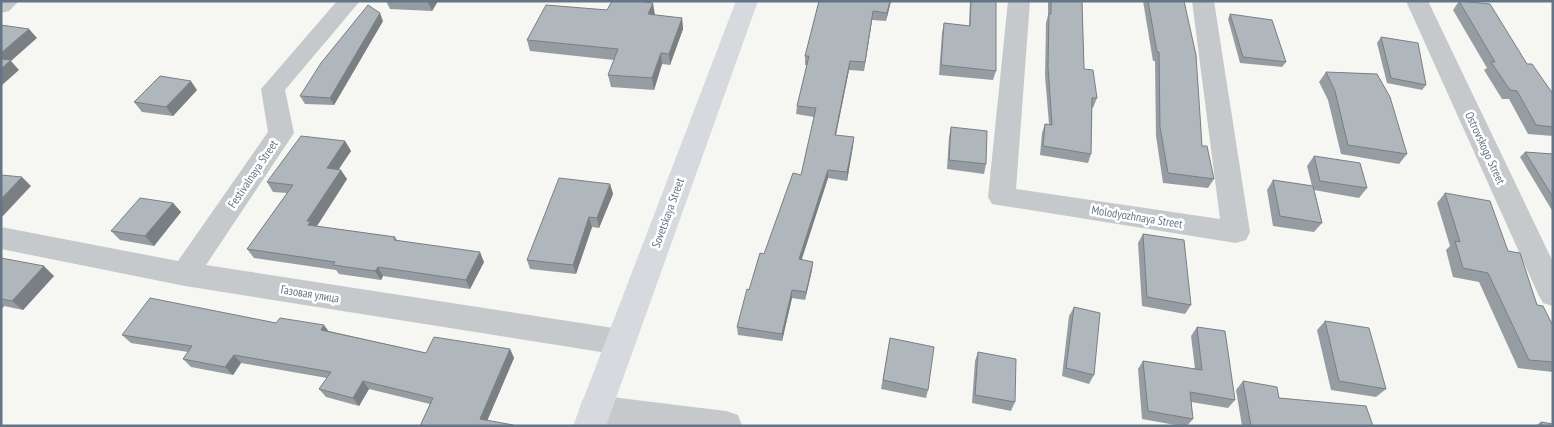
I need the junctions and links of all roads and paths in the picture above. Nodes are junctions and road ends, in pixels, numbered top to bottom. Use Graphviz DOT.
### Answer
graph roads {
  1 [pos="8,1"];
  2 [pos="349,1"];
  3 [pos="747,1"];
  4 [pos="1018,1"];
  5 [pos="1203,1"];
  6 [pos="1417,1"];
  7 [pos="1,6"];
  8 [pos="1,238"];
  9 [pos="185,274"];
  10 [pos="1553,294"];
  11 [pos="620,342"];
  12 [pos="592,418"];
  13 [pos="726,426"];
  1 -- 7 [label="street"];
  2 -- 9 [label="street, Festivalnaya Street"];
  3 -- 11 [label="main road, Sovetskaya Street"];
  4 -- 5 [label="street, Molodyozhnaya Street"];
  6 -- 10 [label="street, Ostrovskogo Street"];
  8 -- 9 [label="street, Газовая улица"];
  9 -- 11 [label="street, Газовая улица"];
  11 -- 12 [label="main road, Sovetskaya Street"];
  12 -- 13 [label="street"];
}
